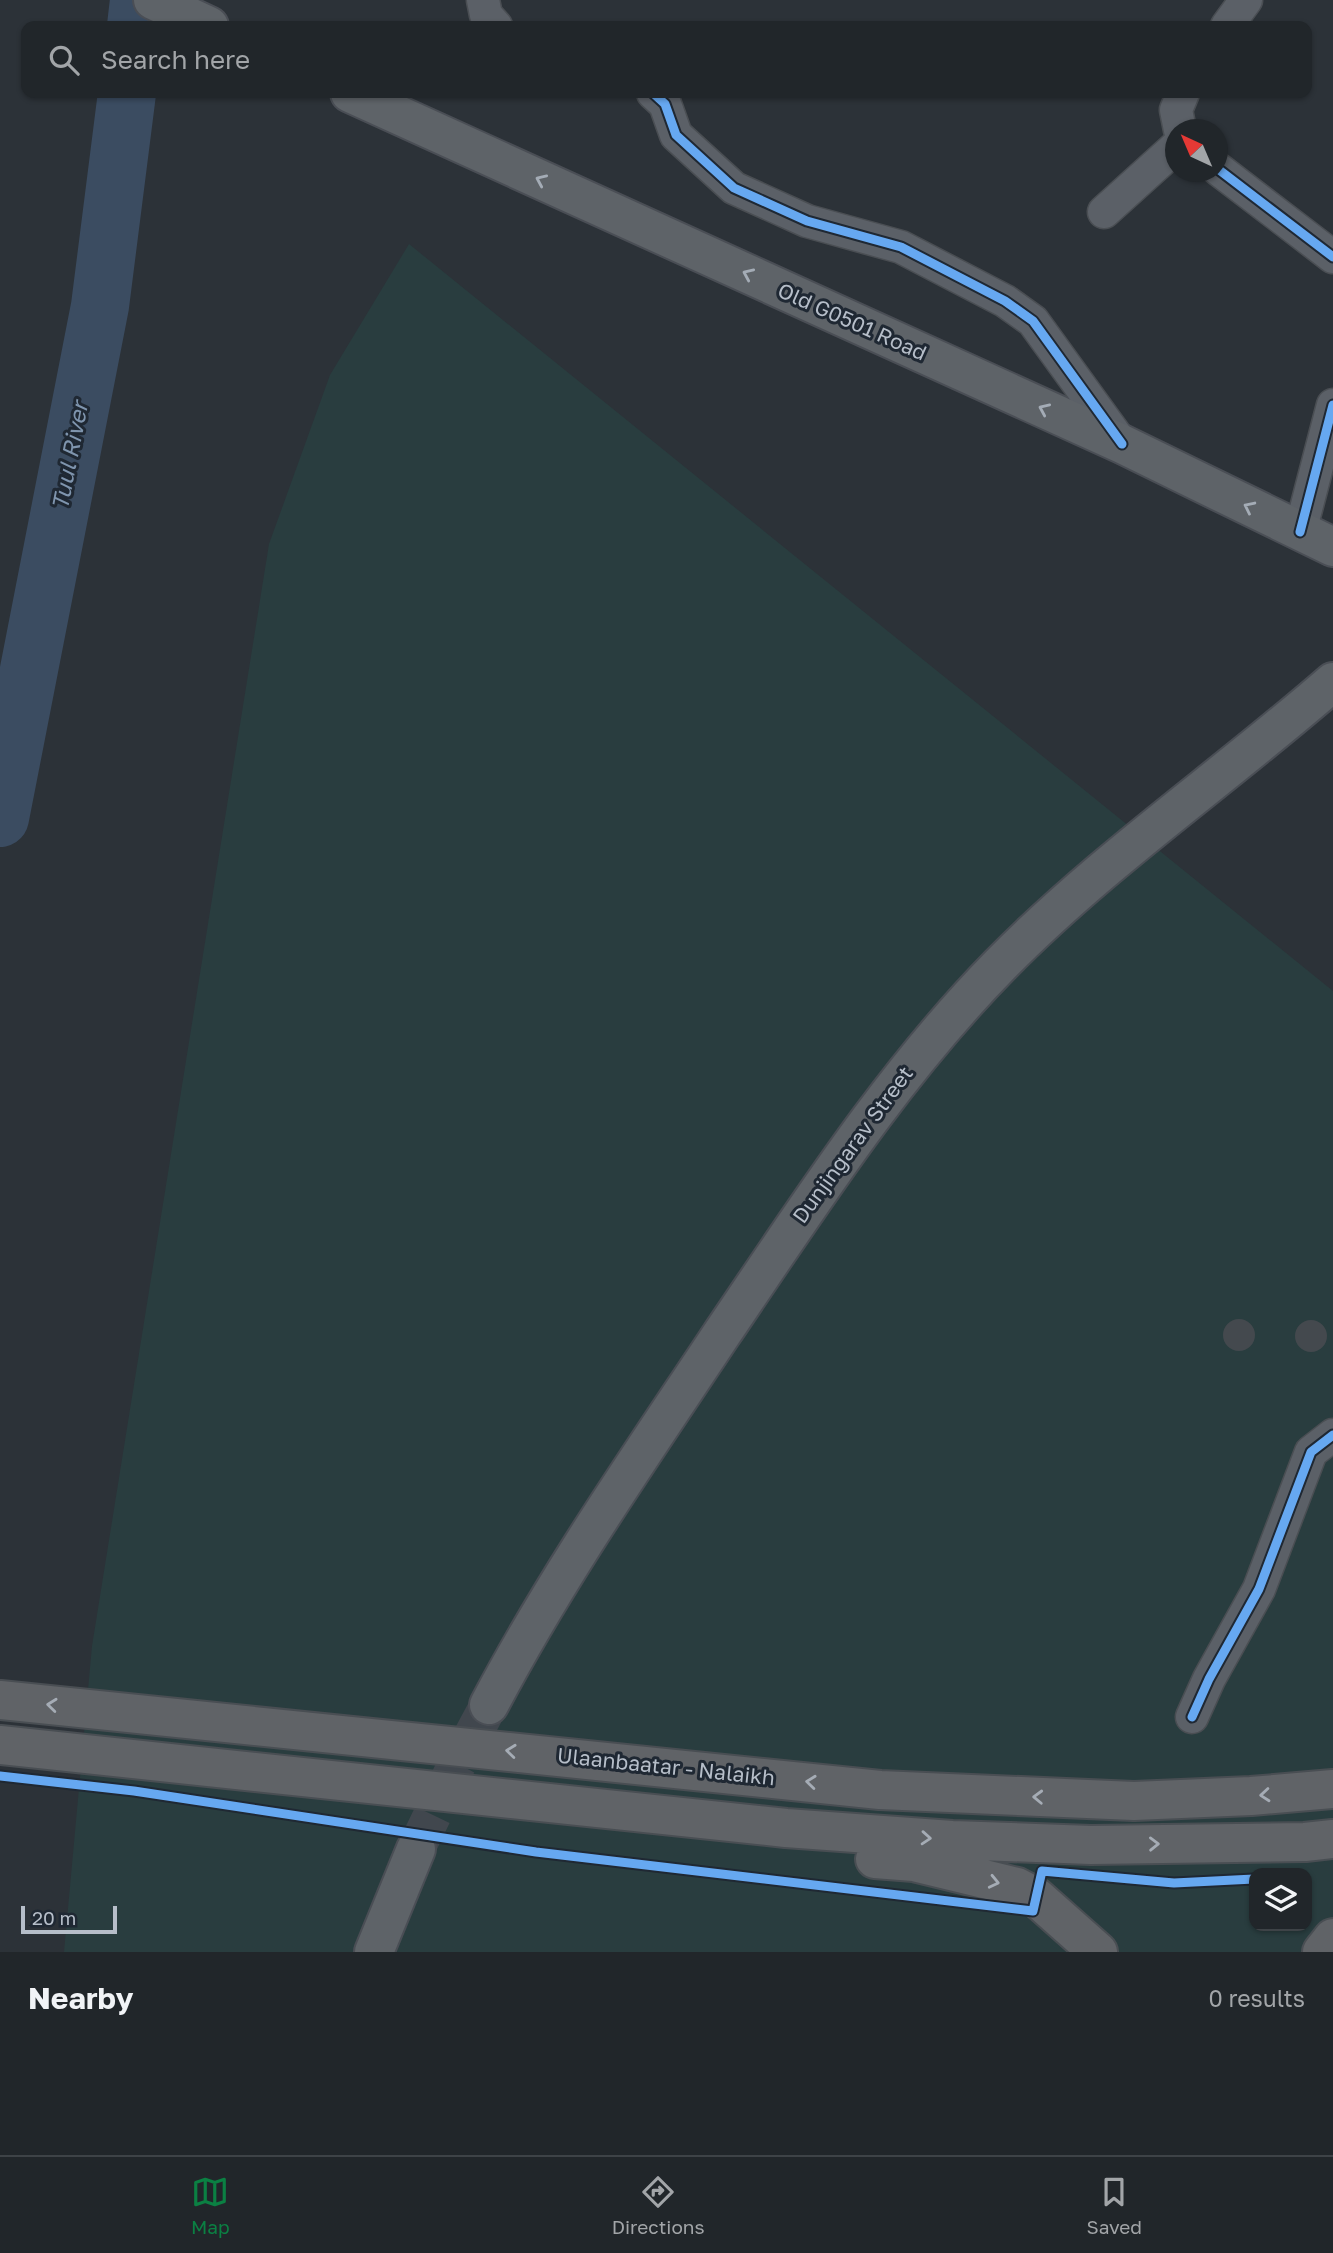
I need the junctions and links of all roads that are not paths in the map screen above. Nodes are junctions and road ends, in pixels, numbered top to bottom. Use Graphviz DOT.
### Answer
graph roads {
  1 [pos="153,0"];
  2 [pos="483,0"];
  3 [pos="1246,0"];
  4 [pos="198,21"];
  5 [pos="491,21"];
  6 [pos="1231,21"];
  7 [pos="362,98"];
  8 [pos="658,98"];
  9 [pos="1181,98"];
  10 [pos="1178,119"];
  11 [pos="1165,157"];
  12 [pos="1228,177"];
  13 [pos="1104,212"];
  14 [pos="1333,257"];
  15 [pos="1333,405"];
  16 [pos="1122,444"];
  17 [pos="1317,539"];
  18 [pos="1333,682"];
  19 [pos="1333,1435"];
  20 [pos="0,1700"];
  21 [pos="489,1705"];
  22 [pos="1192,1717"];
  23 [pos="0,1745"];
  24 [pos="103,1756"];
  25 [pos="1333,1789"];
  26 [pos="1333,1839"];
  27 [pos="416,1849"];
  28 [pos="1333,1938"];
  29 [pos="373,1952"];
  30 [pos="1098,1952"];
  31 [pos="1322,1952"];
  1 -- 4 [label="main road"];
  2 -- 5 [label="street"];
  3 -- 6 [label="street"];
  16 -- 7 [label="main road, Old G0501 Road, one-way"];
  8 -- 16 [label="street"];
  9 -- 10 [label="street"];
  11 -- 13 [label="street"];
  12 -- 14 [label="street"];
  15 -- 17 [label="street"];
  17 -- 16 [label="main road, Old G0501 Road, one-way"];
  18 -- 21 [label="main road, Dunjingarav Street"];
  19 -- 22 [label="street"];
  25 -- 20 [label="highway, Ulaanbaatar - Nalaikh, one-way"];
  23 -- 24 [label="highway"];
  24 -- 26 [label="highway, one-way"];
  24 -- 30 [label="highway, one-way"];
  27 -- 29 [label="main road"];
  28 -- 31 [label="highway"];
}
